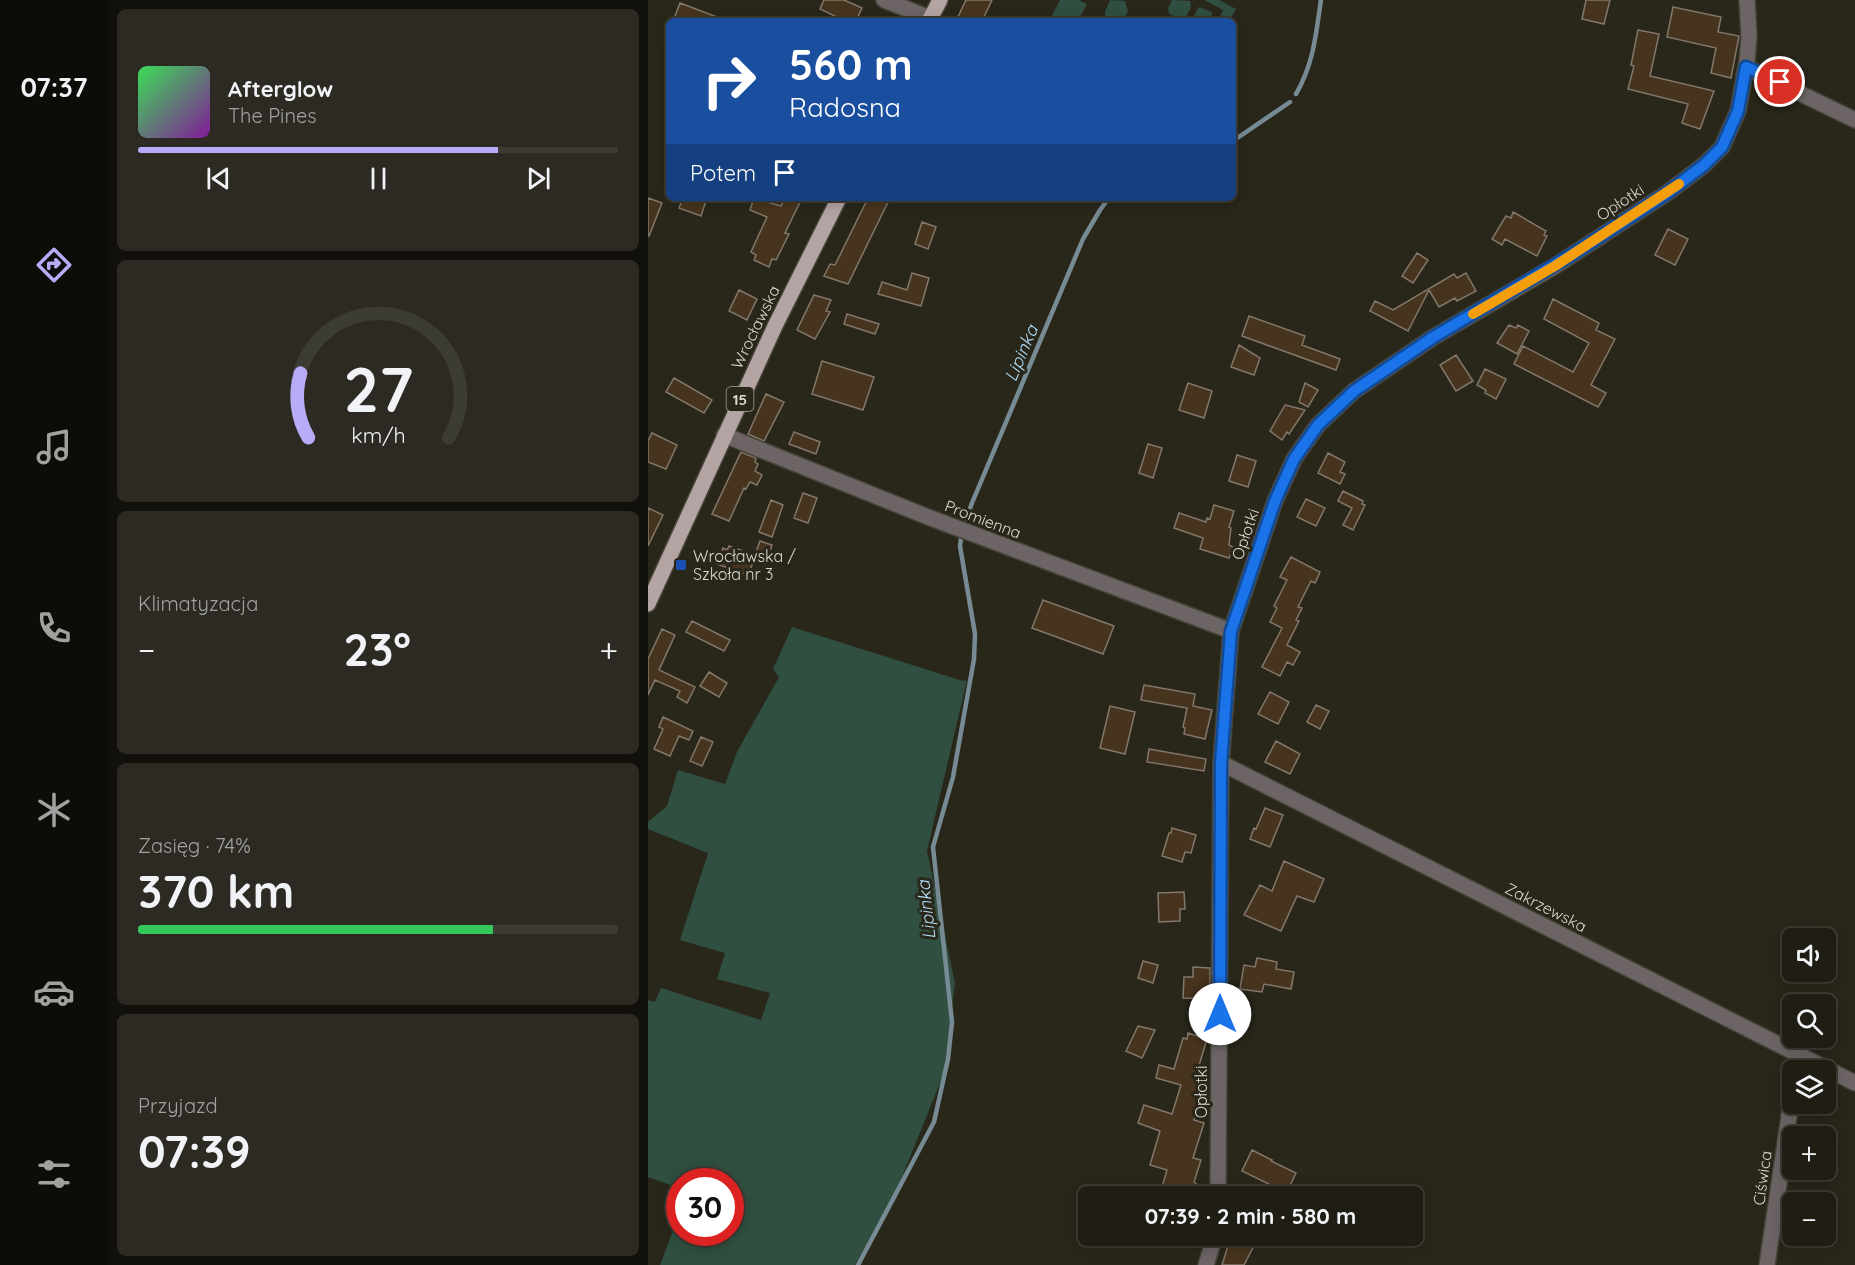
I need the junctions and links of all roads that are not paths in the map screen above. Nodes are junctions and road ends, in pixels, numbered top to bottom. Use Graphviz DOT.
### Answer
graph roads {
  1 [pos="884,0"];
  2 [pos="940,0"];
  3 [pos="1748,0"];
  4 [pos="925,18"];
  5 [pos="931,18"];
  6 [pos="1746,67"];
  7 [pos="1855,120"];
  8 [pos="838,201"];
  9 [pos="724,435"];
  10 [pos="648,604"];
  11 [pos="1231,631"];
  12 [pos="1221,763"];
  13 [pos="1798,1055"];
  14 [pos="1797,1060"];
  15 [pos="1855,1083"];
  16 [pos="1789,1114"];
  17 [pos="1218,1186"];
  18 [pos="1212,1246"];
  19 [pos="1206,1265"];
  20 [pos="1767,1265"];
  1 -- 4 [label="street"];
  2 -- 5 [label="main road"];
  3 -- 6 [label="street, Opłotki"];
  6 -- 7 [label="street"];
  6 -- 11 [label="street, Opłotki"];
  8 -- 9 [label="main road, Wrocławska / 15"];
  9 -- 10 [label="main road, Wrocławska / 15"];
  9 -- 11 [label="street, Promienna"];
  11 -- 12 [label="street, Opłotki"];
  12 -- 13 [label="street, Zakrzewska"];
  12 -- 17 [label="street, Opłotki"];
  13 -- 14 [label="street"];
  13 -- 15 [label="street, Zakrzewska"];
  16 -- 20 [label="street, Ciświca"];
  18 -- 19 [label="street"];
}
